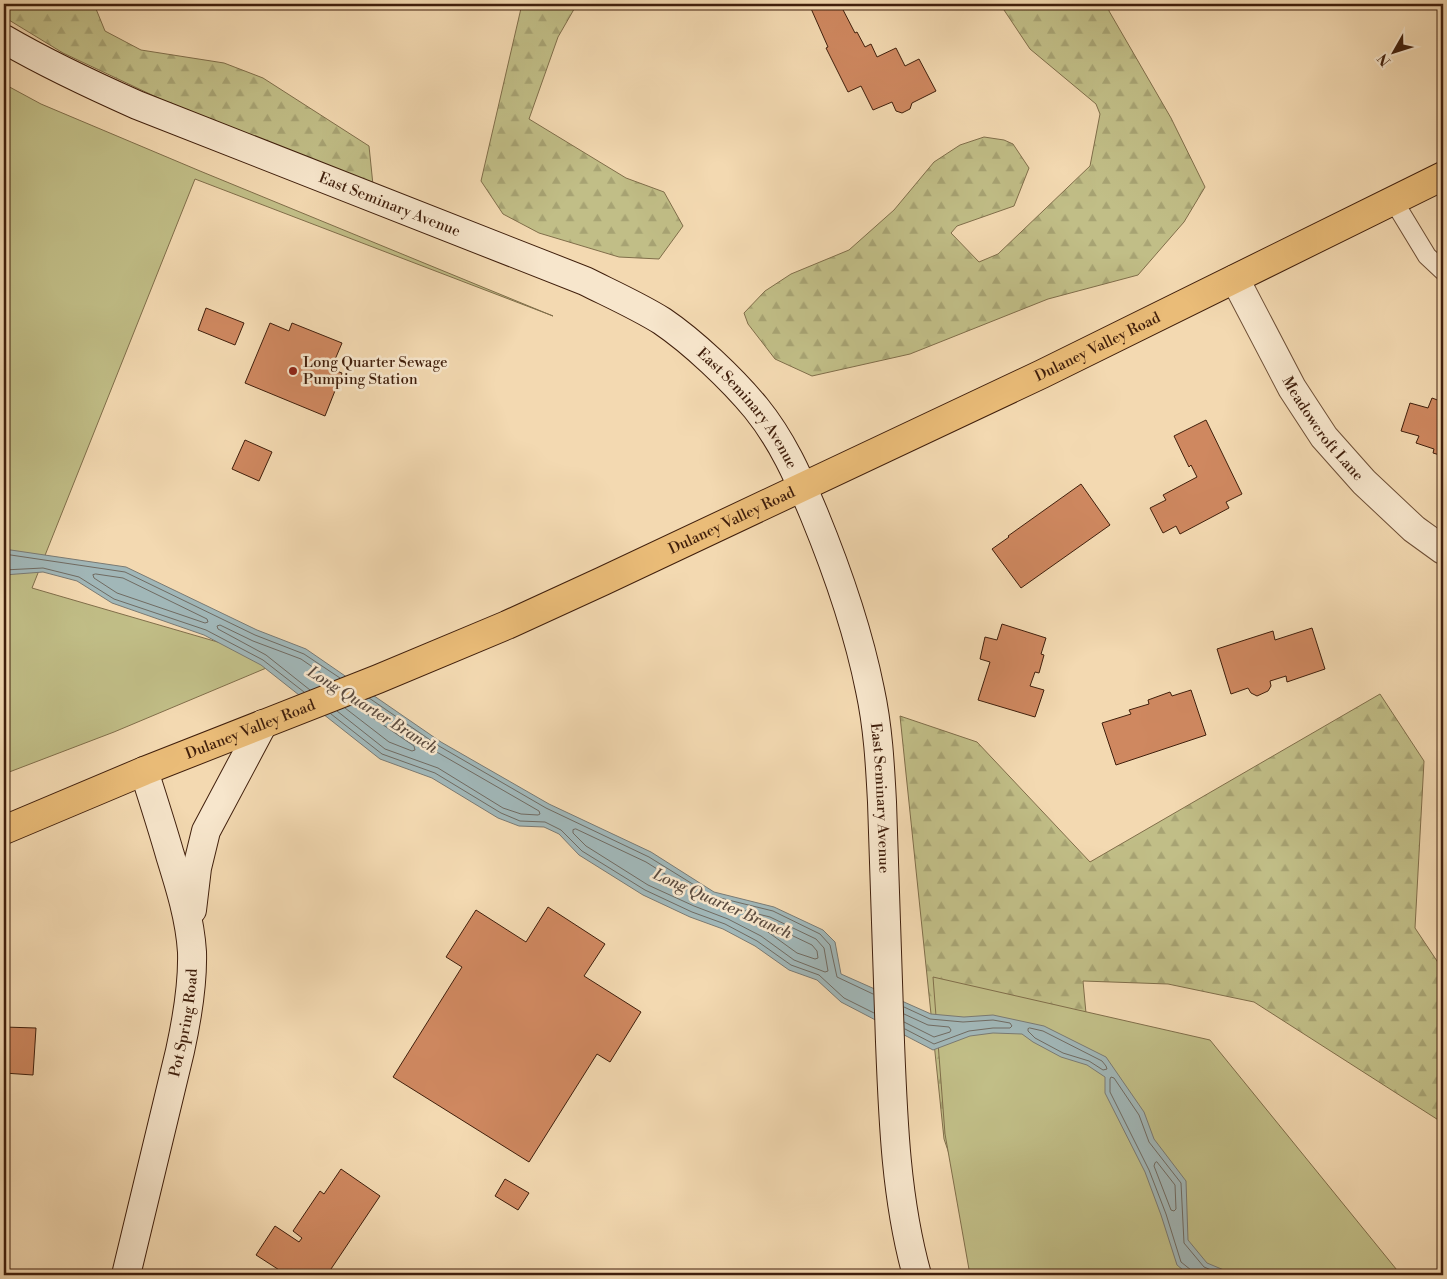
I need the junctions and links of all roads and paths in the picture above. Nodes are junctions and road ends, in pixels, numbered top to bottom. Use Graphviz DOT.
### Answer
graph roads {
  1 [pos="4,39"];
  2 [pos="1443,176"];
  3 [pos="1393,200"];
  4 [pos="1443,271"];
  5 [pos="1235,279"];
  6 [pos="802,486"];
  7 [pos="1443,550"];
  8 [pos="263,724"];
  9 [pos="144,771"];
  10 [pos="4,830"];
  11 [pos="189,928"];
  12 [pos="126,1275"];
  13 [pos="917,1275"];
  1 -- 6 [label="street, East Seminary Avenue"];
  2 -- 3 [label="main road, Dulaney Valley Road"];
  3 -- 4 [label="lane"];
  3 -- 5 [label="main road, Dulaney Valley Road"];
  5 -- 6 [label="main road, Dulaney Valley Road"];
  5 -- 7 [label="street, Meadowcroft Lane"];
  6 -- 8 [label="main road, Dulaney Valley Road"];
  6 -- 13 [label="street, East Seminary Avenue"];
  8 -- 9 [label="main road, Dulaney Valley Road"];
  8 -- 11 [label="street"];
  9 -- 10 [label="main road, Dulaney Valley Road"];
  9 -- 11 [label="street, Pot Spring Road"];
  11 -- 12 [label="street, Pot Spring Road"];
}
